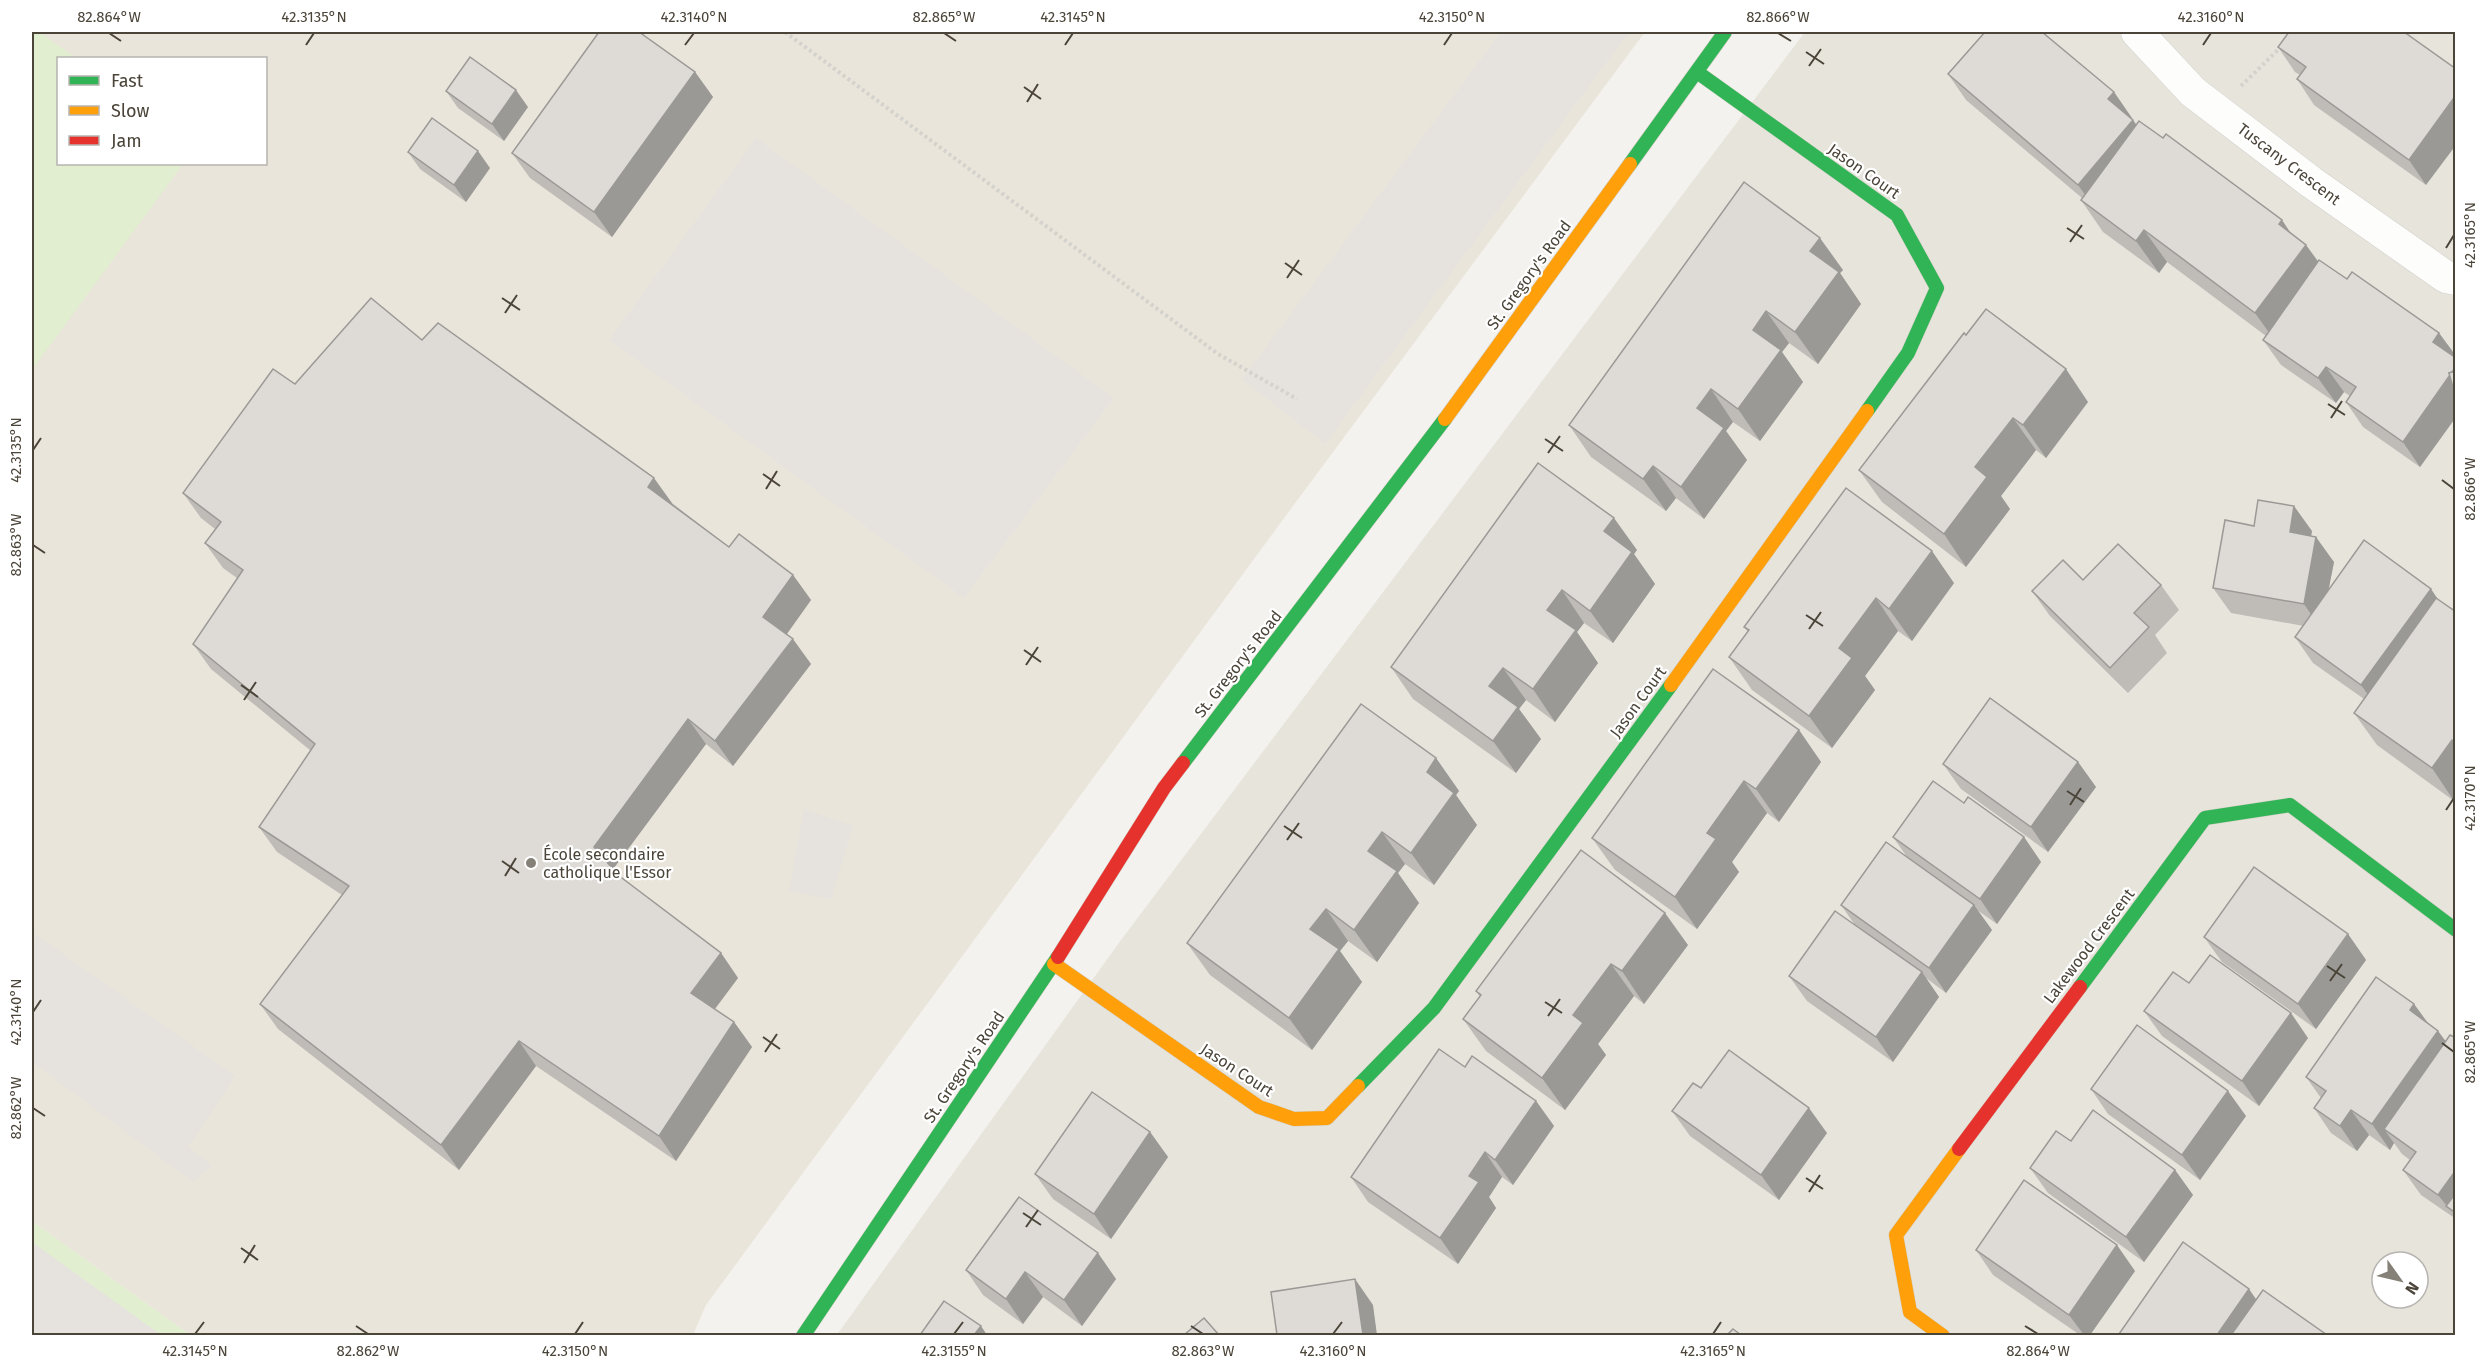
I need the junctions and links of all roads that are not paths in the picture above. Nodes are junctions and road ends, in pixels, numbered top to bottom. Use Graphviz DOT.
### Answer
graph roads {
  1 [pos="1725,32"];
  2 [pos="2137,32"];
  3 [pos="1697,72"];
  4 [pos="2456,279"];
  5 [pos="2456,930"];
  6 [pos="1054,964"];
  7 [pos="803,1335"];
  8 [pos="1943,1335"];
  1 -- 3 [label="street, St. Gregory's Road"];
  2 -- 4 [label="street, Tuscany Crescent"];
  3 -- 6 [label="street, St. Gregory's Road"];
  3 -- 6 [label="street, Jason Court"];
  5 -- 8 [label="street, Lakewood Crescent"];
  6 -- 7 [label="street, St. Gregory's Road"];
}
